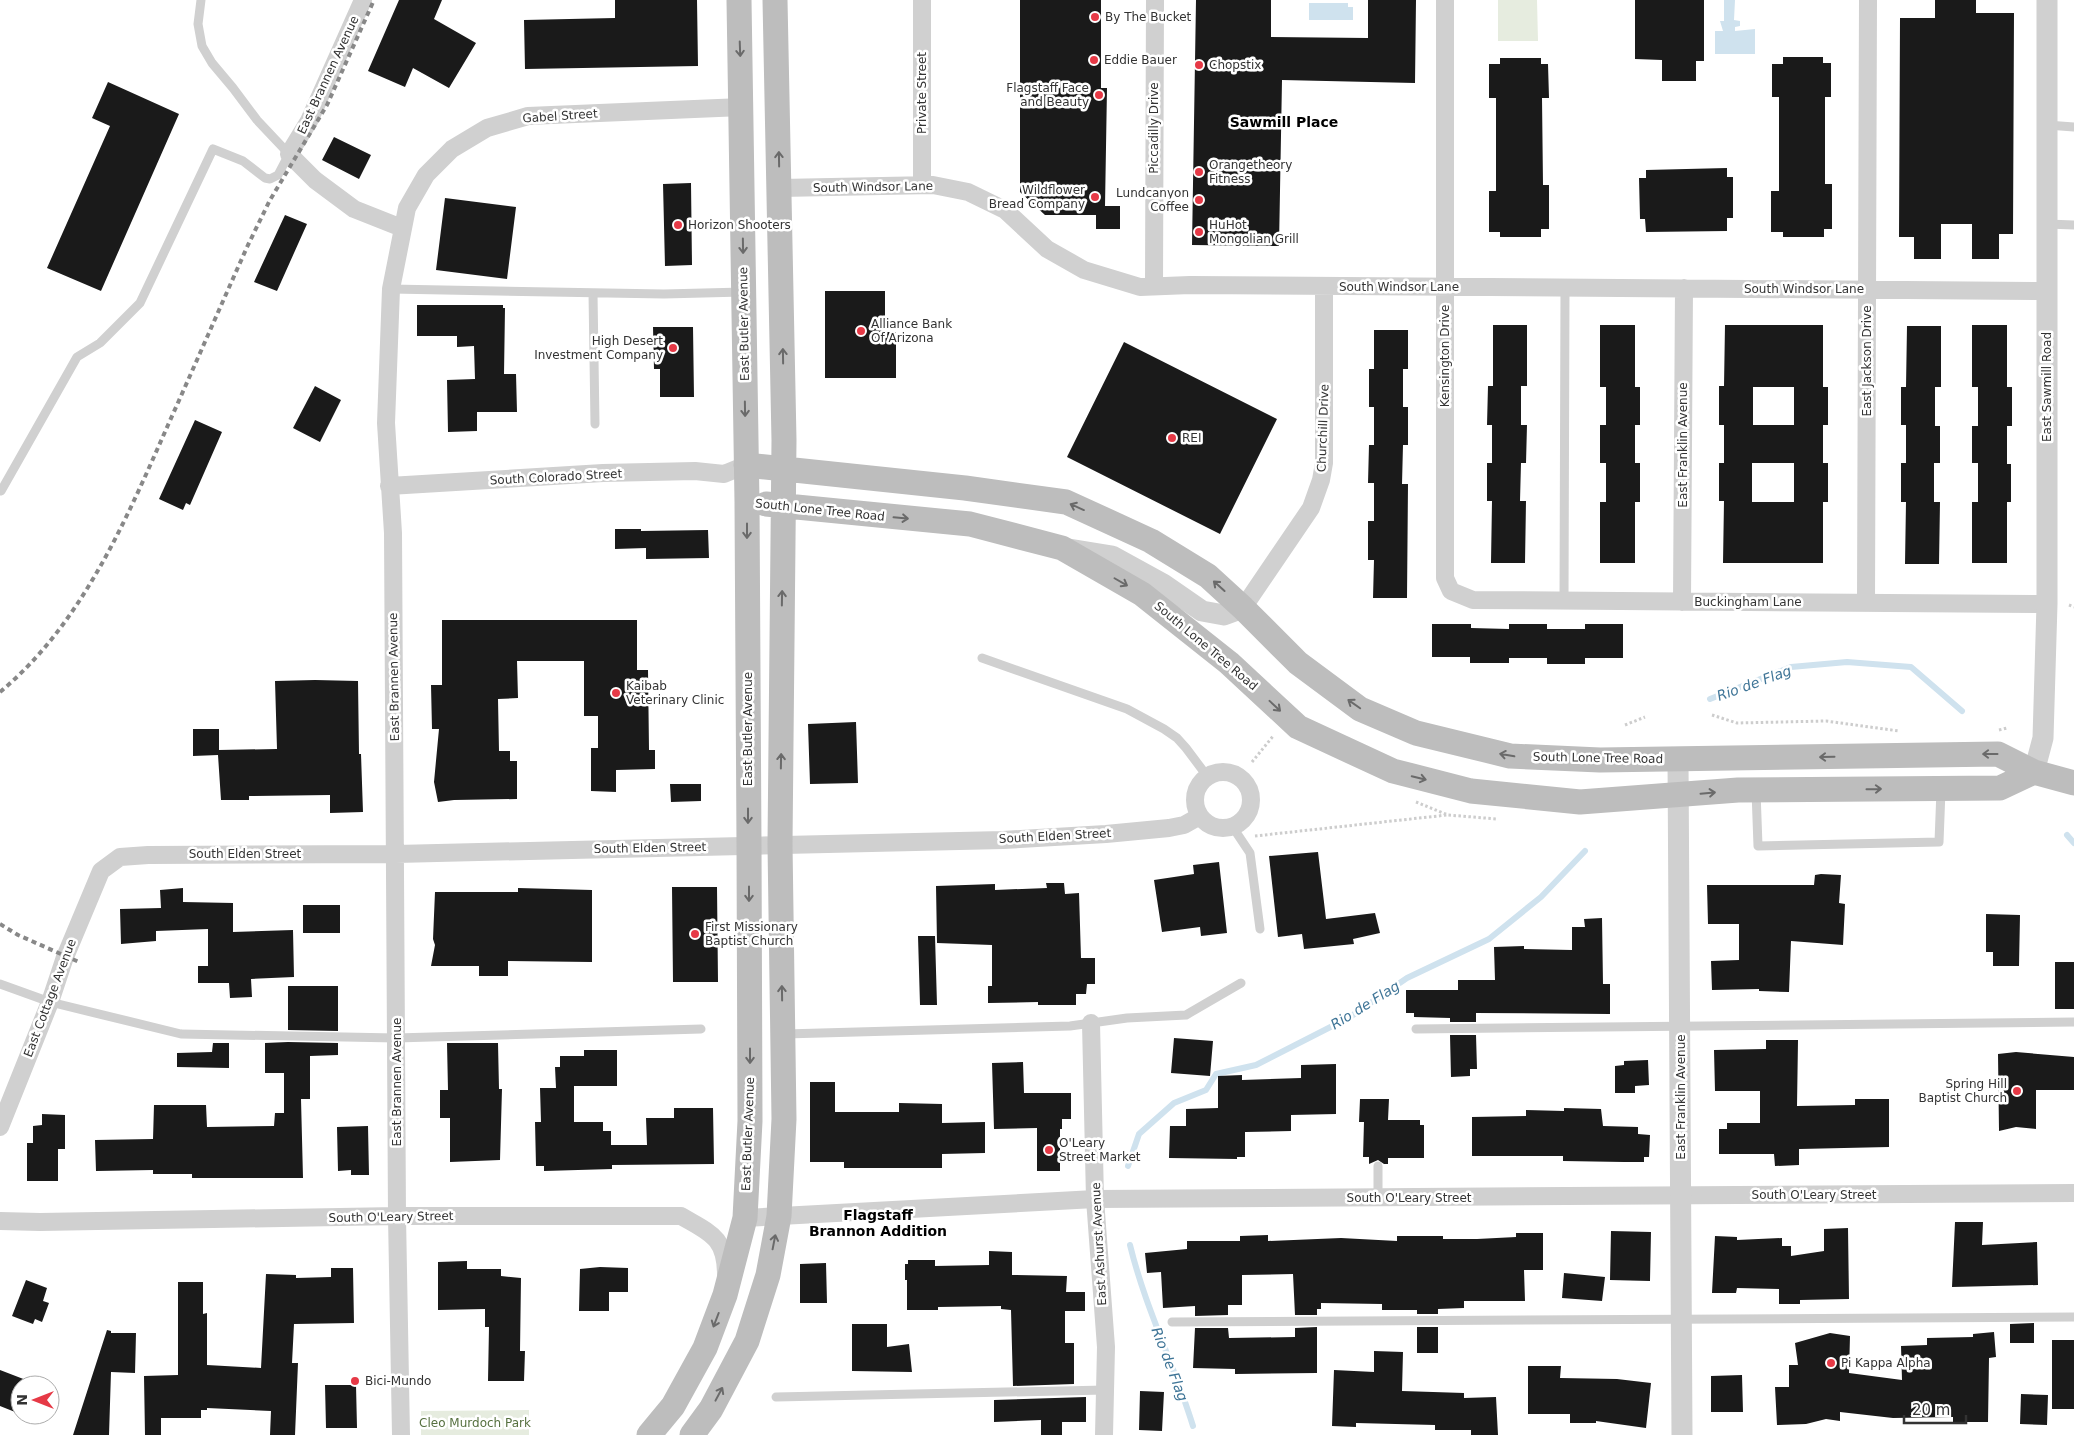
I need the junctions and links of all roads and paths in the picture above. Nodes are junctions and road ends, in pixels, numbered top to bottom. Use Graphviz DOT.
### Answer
graph roads {
  1 [pos="201,0"];
  2 [pos="363,0"];
  3 [pos="739,0"];
  4 [pos="775,0"];
  5 [pos="922,0"];
  6 [pos="1155,0"];
  7 [pos="1445,0"];
  8 [pos="1868,0"];
  9 [pos="2047,0"];
  10 [pos="742,107"];
  11 [pos="2046,125"];
  12 [pos="2074,127"];
  13 [pos="289,154"];
  14 [pos="922,185"];
  15 [pos="780,188"];
  16 [pos="2047,224"];
  17 [pos="2074,225"];
  18 [pos="402,228"];
  19 [pos="1154,286"];
  20 [pos="1324,286"];
  21 [pos="1445,287"];
  22 [pos="1565,288"];
  23 [pos="1684,288"];
  24 [pos="391,289"];
  25 [pos="1867,290"];
  26 [pos="2047,291"];
  27 [pos="593,292"];
  28 [pos="744,292"];
  29 [pos="595,424"];
  30 [pos="784,469"];
  31 [pos="735,470"];
  32 [pos="389,486"];
  33 [pos="1,491"];
  34 [pos="747,502"];
  35 [pos="783,506"];
  36 [pos="1062,548"];
  37 [pos="1451,591"];
  38 [pos="1564,601"];
  39 [pos="1682,602"];
  40 [pos="1866,602"];
  41 [pos="2047,604"];
  42 [pos="2069,605"];
  43 [pos="2074,607"];
  44 [pos="1243,608"];
  45 [pos="982,658"];
  46 [pos="1712,714"];
  47 [pos="1646,717"];
  48 [pos="1625,726"];
  49 [pos="2007,728"];
  50 [pos="1902,731"];
  51 [pos="1998,731"];
  52 [pos="1277,733"];
  53 [pos="1678,759"];
  54 [pos="1252,762"];
  55 [pos="2034,772"];
  56 [pos="1207,776"];
  57 [pos="2074,784"];
  58 [pos="1941,788"];
  59 [pos="1756,791"];
  60 [pos="1678,796"];
  61 [pos="1412,801"];
  62 [pos="1200,816"];
  63 [pos="1232,826"];
  64 [pos="1252,837"];
  65 [pos="780,844"];
  66 [pos="748,845"];
  67 [pos="396,854"];
  68 [pos="101,870"];
  69 [pos="1260,929"];
  70 [pos="1241,983"];
  71 [pos="0,984"];
  72 [pos="50,1002"];
  73 [pos="2074,1022"];
  74 [pos="1091,1023"];
  75 [pos="1680,1026"];
  76 [pos="701,1028"];
  77 [pos="1416,1029"];
  78 [pos="782,1034"];
  79 [pos="396,1038"];
  80 [pos="0,1127"];
  81 [pos="1378,1166"];
  82 [pos="2074,1193"];
  83 [pos="1681,1196"];
  84 [pos="1378,1198"];
  85 [pos="1095,1199"];
  86 [pos="397,1216"];
  87 [pos="779,1216"];
  88 [pos="745,1218"];
  89 [pos="0,1220"];
  90 [pos="726,1295"];
  91 [pos="2074,1316"];
  92 [pos="1680,1319"];
  93 [pos="1172,1322"];
  94 [pos="1105,1390"];
  95 [pos="776,1397"];
  96 [pos="401,1435"];
  97 [pos="650,1435"];
  98 [pos="692,1435"];
  99 [pos="1104,1435"];
  100 [pos="1682,1435"];
  1 -- 13 [label="lane"];
  2 -- 13 [label="street, East Brannen Avenue"];
  3 -- 10 [label="main road, East Butler Avenue, one-way"];
  15 -- 4 [label="main road, one-way"];
  5 -- 14 [label="street, Private Street"];
  6 -- 19 [label="street, Piccadilly Drive"];
  7 -- 21 [label="street, Kensington Drive"];
  8 -- 25 [label="street, East Jackson Drive"];
  9 -- 11 [label="street, East Sawmill Road"];
  10 -- 18 [label="street, Gabel Street"];
  10 -- 28 [label="main road, East Butler Avenue, one-way"];
  11 -- 12 [label="lane"];
  11 -- 16 [label="street, East Sawmill Road"];
  13 -- 18 [label="street"];
  13 -- 33 [label="lane"];
  14 -- 15 [label="street, South Windsor Lane"];
  14 -- 19 [label="street, South Windsor Lane"];
  30 -- 15 [label="main road, one-way"];
  16 -- 17 [label="lane"];
  16 -- 26 [label="street, East Sawmill Road"];
  18 -- 24 [label="street, East Brannen Avenue"];
  19 -- 20 [label="street, South Windsor Lane"];
  20 -- 21 [label="street, South Windsor Lane"];
  20 -- 44 [label="street, Churchill Drive"];
  21 -- 22 [label="street, South Windsor Lane"];
  21 -- 37 [label="street, Kensington Drive"];
  22 -- 23 [label="street, South Windsor Lane"];
  22 -- 38 [label="lane"];
  23 -- 25 [label="street, South Windsor Lane"];
  23 -- 39 [label="street, East Franklin Avenue"];
  24 -- 27 [label="lane"];
  24 -- 32 [label="street, East Brannen Avenue"];
  25 -- 26 [label="street, South Windsor Lane"];
  25 -- 40 [label="street, East Jackson Drive"];
  26 -- 41 [label="street, East Sawmill Road"];
  27 -- 28 [label="lane"];
  27 -- 29 [label="lane"];
  28 -- 31 [label="main road, East Butler Avenue, one-way"];
  30 -- 31 [label="main road, South Lone Tree Road"];
  30 -- 35 [label="main road"];
  44 -- 30 [label="main road, South Lone Tree Road, one-way"];
  31 -- 32 [label="street, South Colorado Street"];
  31 -- 34 [label="main road, East Butler Avenue"];
  32 -- 67 [label="street, East Brannen Avenue"];
  34 -- 35 [label="main road, South Lone Tree Road"];
  34 -- 66 [label="main road, East Butler Avenue, one-way"];
  35 -- 36 [label="main road, South Lone Tree Road, one-way"];
  65 -- 35 [label="main road, one-way"];
  36 -- 44 [label="street"];
  36 -- 60 [label="main road, South Lone Tree Road, one-way"];
  37 -- 38 [label="street, Buckingham Lane"];
  38 -- 39 [label="street, Buckingham Lane"];
  39 -- 40 [label="street, Buckingham Lane"];
  40 -- 41 [label="street, Buckingham Lane"];
  41 -- 55 [label="street, East Sawmill Road"];
  42 -- 43 [label="path"];
  53 -- 44 [label="main road, South Lone Tree Road, one-way"];
  45 -- 56 [label="lane"];
  46 -- 50 [label="path"];
  47 -- 48 [label="path"];
  49 -- 51 [label="path"];
  52 -- 54 [label="path"];
  55 -- 53 [label="main road, South Lone Tree Road, one-way"];
  53 -- 60 [label="street, East Franklin Avenue"];
  55 -- 57 [label="main road, South Lone Tree Road"];
  55 -- 58 [label="main road, South Lone Tree Road"];
  56 -- 62 [label="street"];
  56 -- 63 [label="street"];
  59 -- 58 [label="main road, South Lone Tree Road, one-way"];
  58 -- 59 [label="lane"];
  60 -- 59 [label="main road, South Lone Tree Road, one-way"];
  60 -- 75 [label="street, East Franklin Avenue"];
  61 -- 64 [label="path"];
  62 -- 63 [label="street"];
  62 -- 65 [label="street, South Elden Street"];
  63 -- 69 [label="lane"];
  65 -- 66 [label="street, South Elden Street"];
  78 -- 65 [label="main road, one-way"];
  66 -- 67 [label="street, South Elden Street"];
  66 -- 88 [label="main road, East Butler Avenue, one-way"];
  67 -- 68 [label="street, South Elden Street"];
  67 -- 79 [label="street, East Brannen Avenue"];
  68 -- 72 [label="street, East Cottage Avenue"];
  70 -- 74 [label="lane"];
  71 -- 72 [label="lane"];
  72 -- 79 [label="lane"];
  72 -- 80 [label="street, East Cottage Avenue"];
  73 -- 75 [label="lane"];
  74 -- 78 [label="lane"];
  74 -- 85 [label="street, East Ashurst Avenue"];
  75 -- 77 [label="lane"];
  75 -- 83 [label="street, East Franklin Avenue"];
  76 -- 79 [label="lane"];
  78 -- 87 [label="main road"];
  79 -- 86 [label="street, East Brannen Avenue"];
  81 -- 84 [label="lane"];
  82 -- 83 [label="street, South O'Leary Street"];
  83 -- 84 [label="street, South O'Leary Street"];
  83 -- 92 [label="street, East Franklin Avenue"];
  84 -- 85 [label="street, South O'Leary Street"];
  85 -- 87 [label="street, South O'Leary Street"];
  85 -- 94 [label="street, East Ashurst Avenue"];
  86 -- 89 [label="street, South O'Leary Street"];
  86 -- 90 [label="street, South O'Leary Street"];
  86 -- 96 [label="street, East Brannen Avenue"];
  87 -- 88 [label="street, South O'Leary Street"];
  98 -- 87 [label="main road, one-way"];
  88 -- 90 [label="main road, East Butler Avenue"];
  90 -- 97 [label="main road, East Butler Avenue, one-way"];
  91 -- 92 [label="lane"];
  92 -- 93 [label="lane"];
  92 -- 100 [label="street, East Franklin Avenue"];
  94 -- 95 [label="lane"];
  94 -- 99 [label="street, East Ashurst Avenue"];
}
